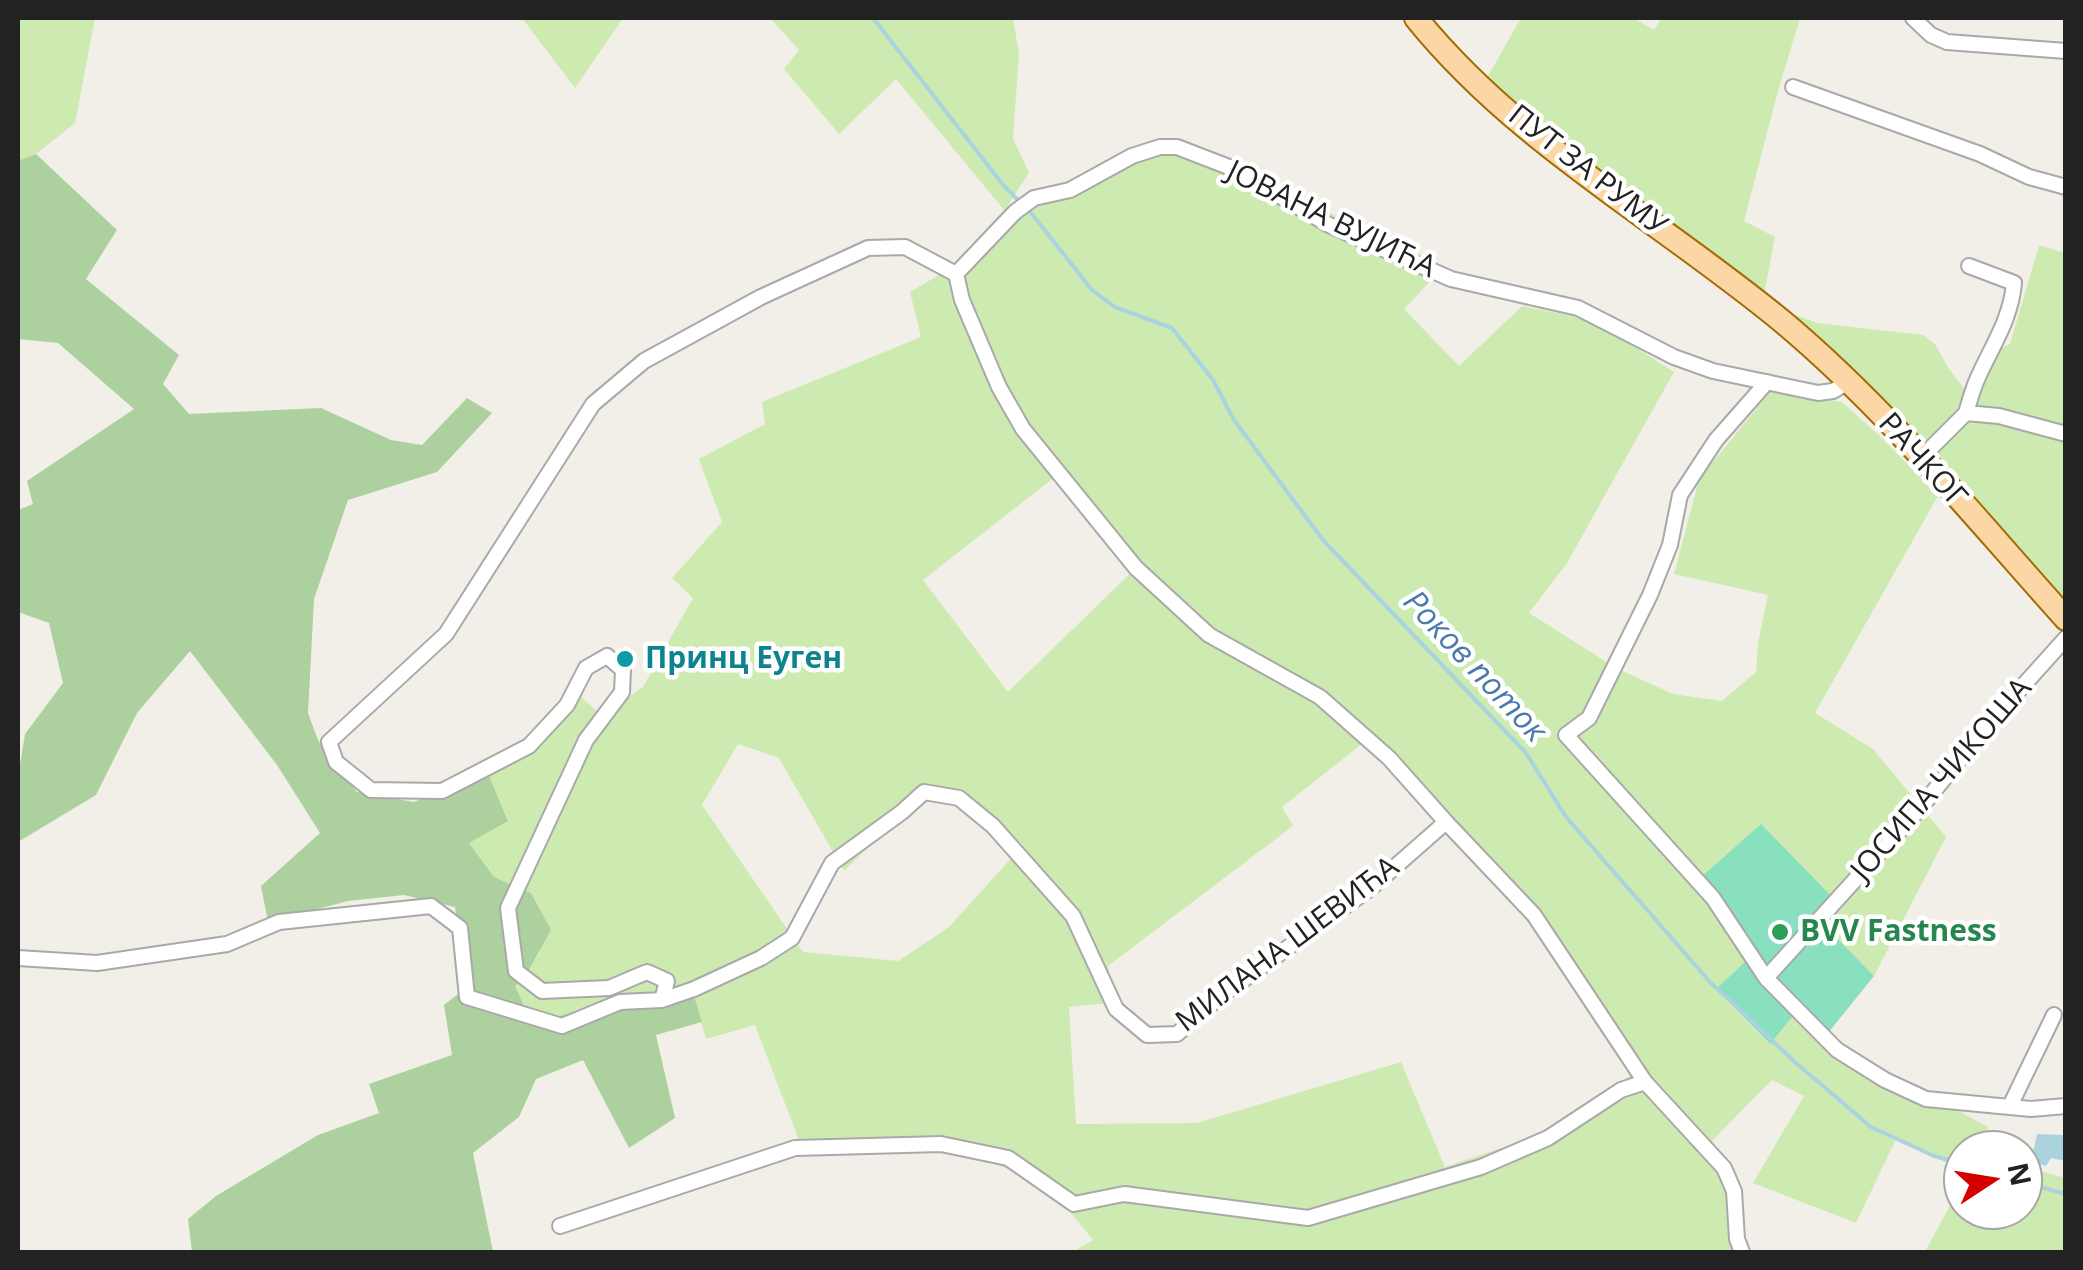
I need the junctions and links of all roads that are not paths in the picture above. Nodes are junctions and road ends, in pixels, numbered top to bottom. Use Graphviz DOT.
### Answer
graph roads {
  1 [pos="1416,18"];
  2 [pos="1913,18"];
  3 [pos="2066,51"];
  4 [pos="1792,87"];
  5 [pos="2066,186"];
  6 [pos="1969,266"];
  7 [pos="956,274"];
  8 [pos="1770,312"];
  9 [pos="1767,382"];
  10 [pos="1848,382"];
  11 [pos="1966,413"];
  12 [pos="2066,434"];
  13 [pos="1922,458"];
  14 [pos="2066,619"];
  15 [pos="2066,638"];
  16 [pos="1446,822"];
  17 [pos="18,958"];
  18 [pos="1766,978"];
  19 [pos="662,1000"];
  20 [pos="2054,1015"];
  21 [pos="1646,1082"];
  22 [pos="2010,1106"];
  23 [pos="2066,1106"];
  24 [pos="560,1226"];
  25 [pos="1742,1252"];
  1 -- 8 [label="main road, ПУТ ЗА РУМУ"];
  2 -- 3 [label="street"];
  4 -- 5 [label="street"];
  6 -- 11 [label="street"];
  7 -- 9 [label="street, ЈОВАНА ВУЈИЋА"];
  7 -- 16 [label="street"];
  7 -- 19 [label="street"];
  8 -- 10 [label="main road, РАЧКОГ"];
  9 -- 10 [label="street, ЈОВАНА ВУЈИЋА"];
  9 -- 18 [label="street"];
  10 -- 13 [label="main road, РАЧКОГ"];
  11 -- 12 [label="street"];
  11 -- 13 [label="street"];
  13 -- 14 [label="main road, РАЧКОГ"];
  15 -- 18 [label="street, ЈОСИПА ЧИКОША"];
  16 -- 19 [label="street, МИЛАНА ШЕВИЋА"];
  16 -- 21 [label="street"];
  17 -- 19 [label="street, МИЛАНА ШЕВИЋА"];
  18 -- 22 [label="street"];
  20 -- 22 [label="street"];
  21 -- 24 [label="street"];
  21 -- 25 [label="street"];
  22 -- 23 [label="street"];
}
